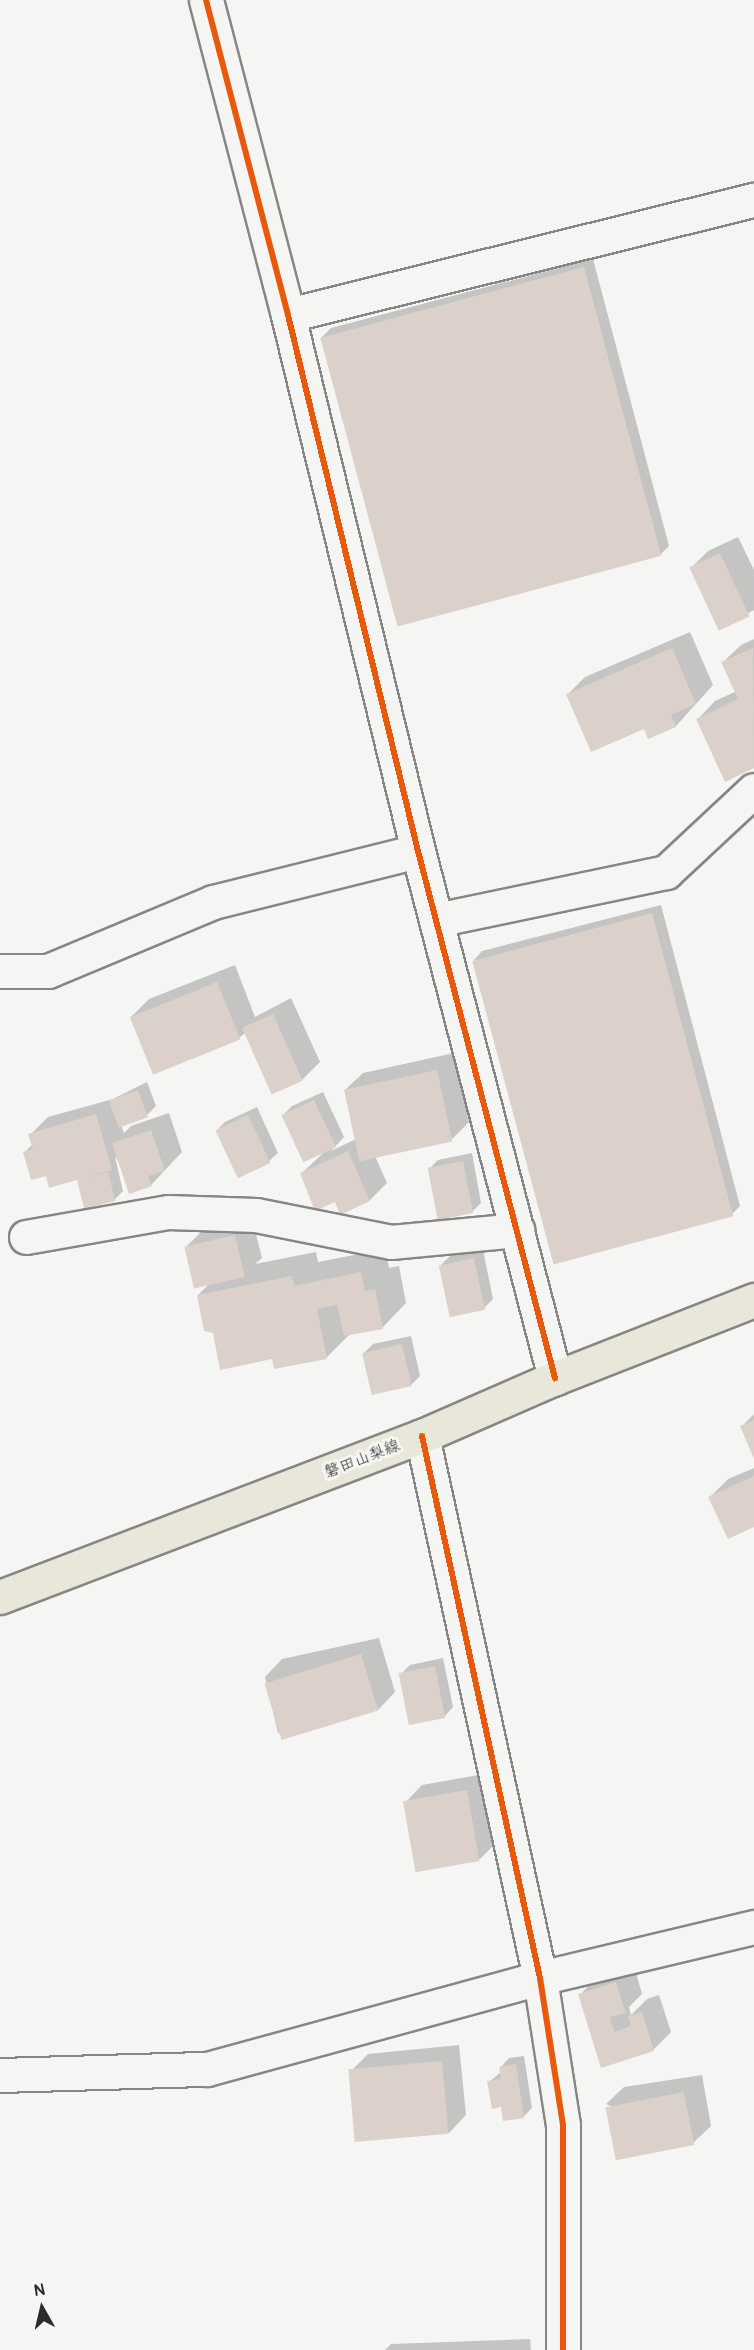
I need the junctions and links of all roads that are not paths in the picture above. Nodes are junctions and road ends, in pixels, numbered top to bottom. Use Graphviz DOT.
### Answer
graph roads {
  1 [pos="206,0"];
  2 [pos="754,200"];
  3 [pos="288,315"];
  4 [pos="754,790"];
  5 [pos="418,851"];
  6 [pos="436,920"];
  7 [pos="0,971"];
  8 [pos="517,1230"];
  9 [pos="26,1237"];
  10 [pos="754,1300"];
  11 [pos="555,1378"];
  12 [pos="422,1436"];
  13 [pos="0,1597"];
  14 [pos="754,1927"];
  15 [pos="540,1978"];
  16 [pos="0,2075"];
  17 [pos="563,2350"];
  1 -- 3 [label="street"];
  2 -- 3 [label="street"];
  3 -- 5 [label="street"];
  4 -- 6 [label="street"];
  5 -- 6 [label="street"];
  5 -- 7 [label="street"];
  6 -- 8 [label="street"];
  8 -- 9 [label="street"];
  8 -- 11 [label="street"];
  10 -- 11 [label="main road, 磐田山梨線"];
  11 -- 12 [label="main road, 磐田山梨線"];
  12 -- 13 [label="main road, 磐田山梨線"];
  12 -- 15 [label="street"];
  14 -- 15 [label="street"];
  15 -- 16 [label="street"];
  15 -- 17 [label="street"];
}
